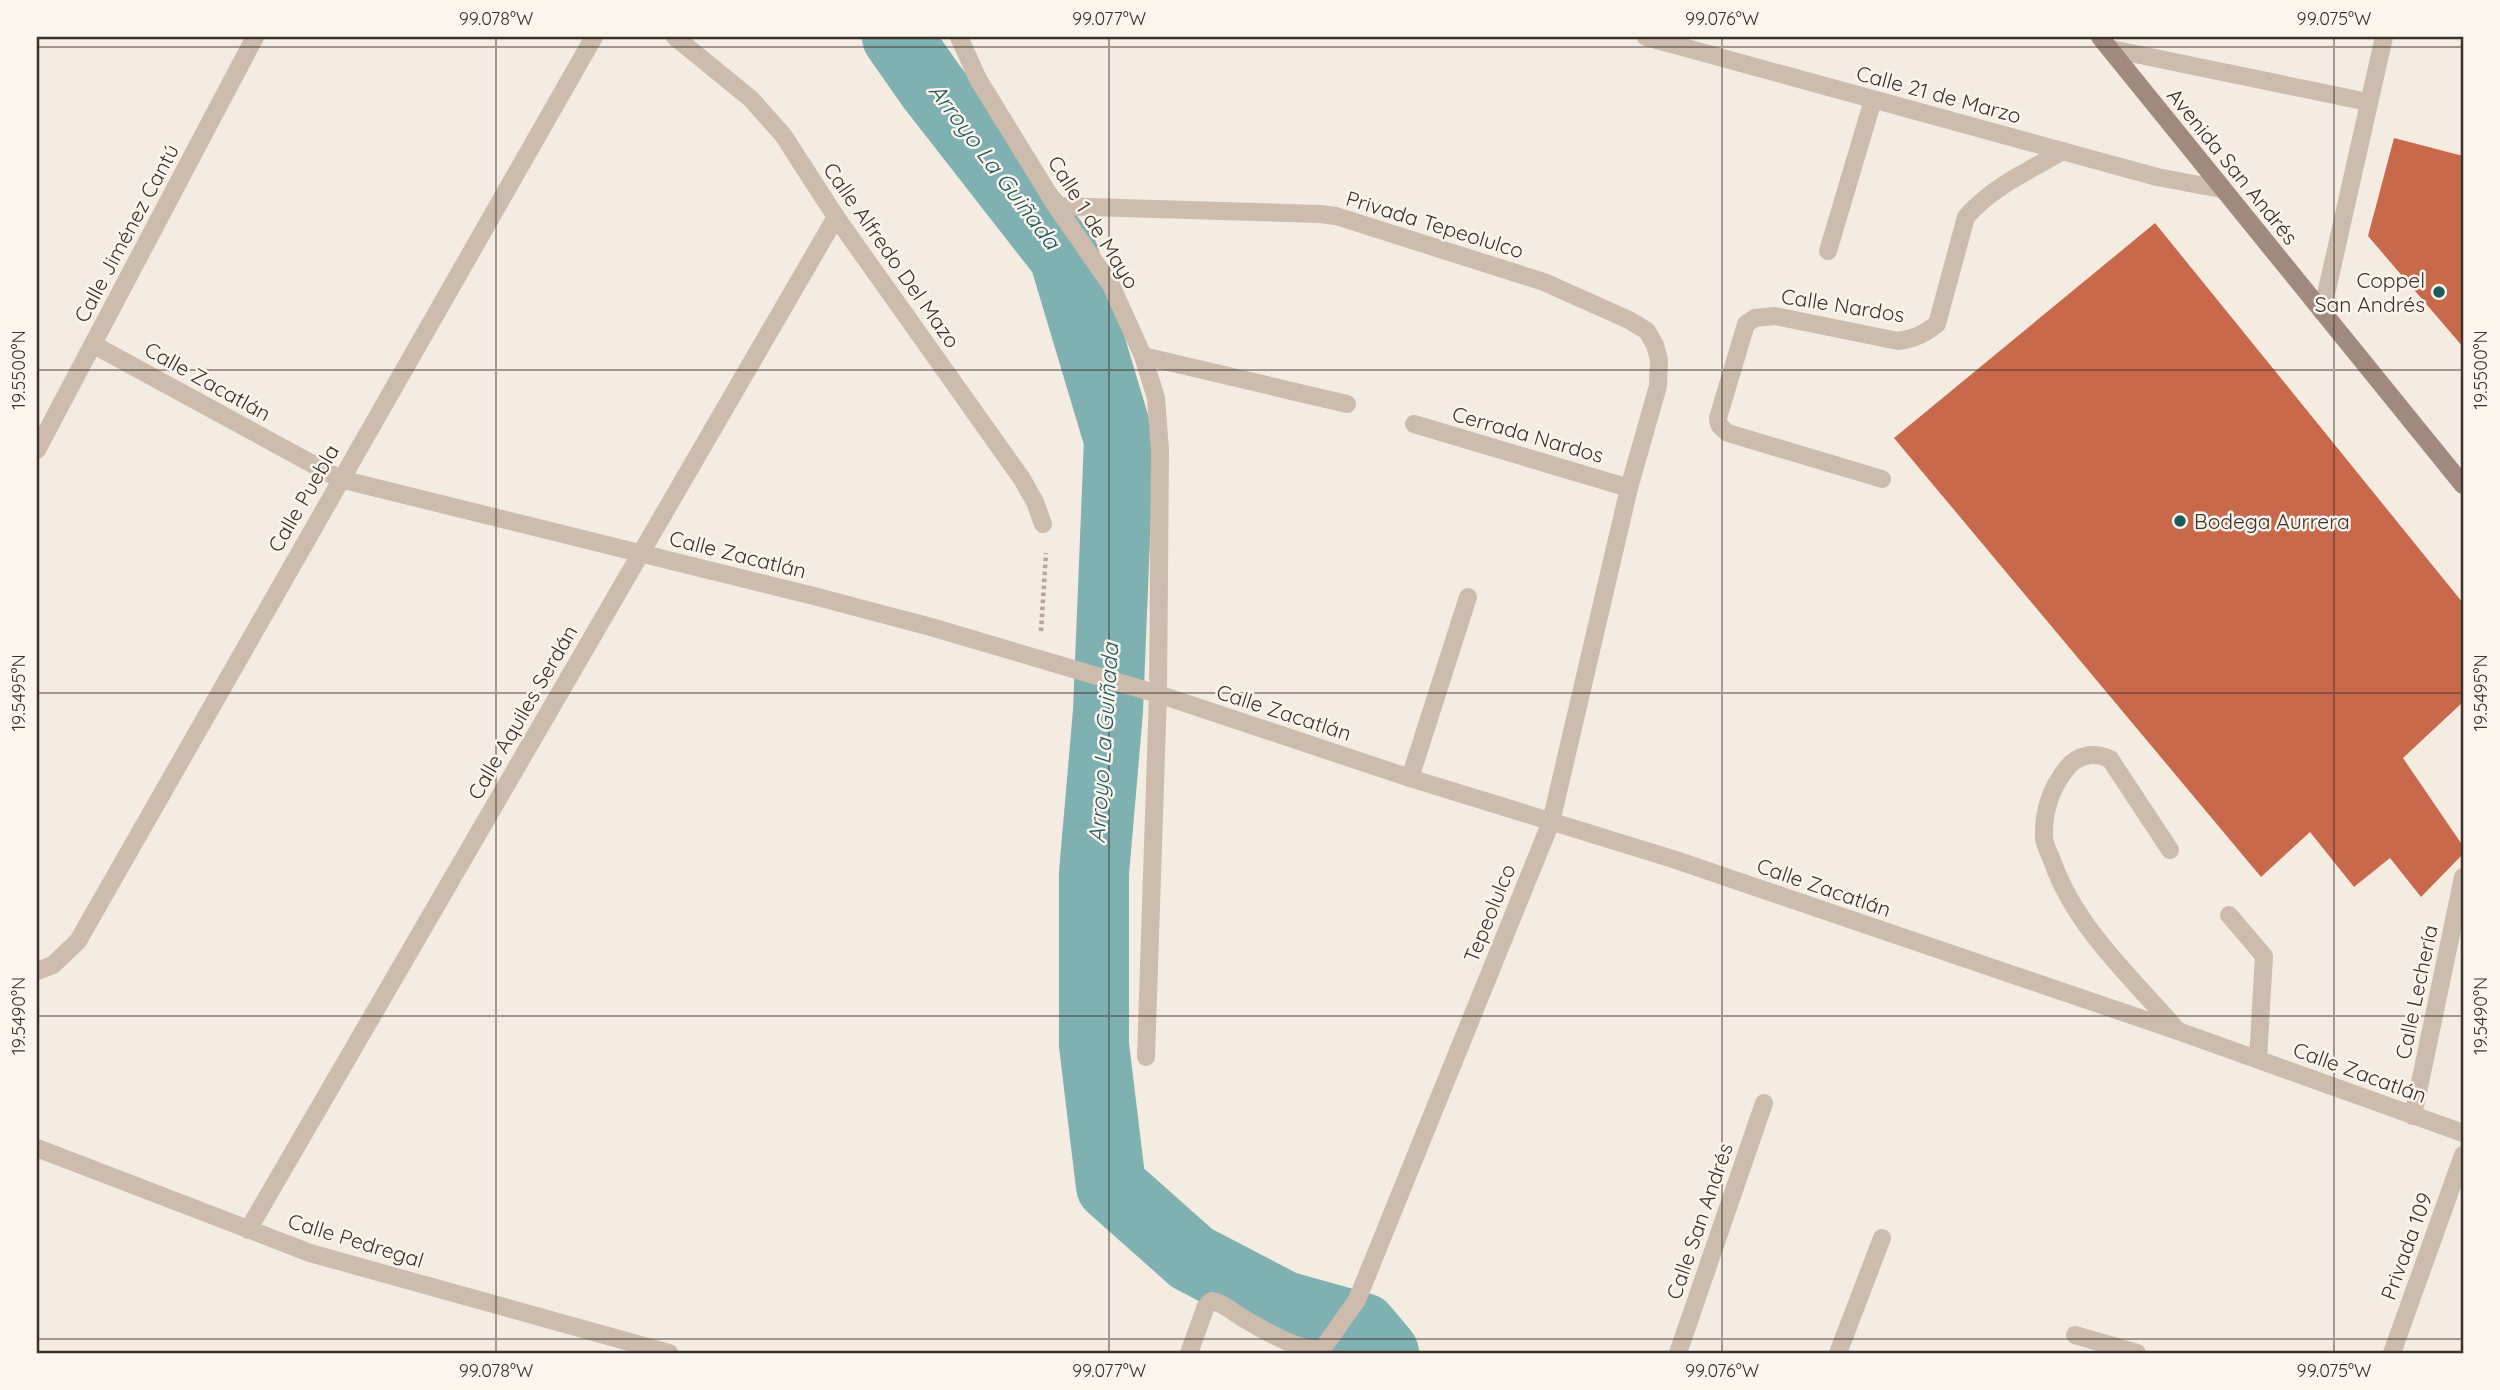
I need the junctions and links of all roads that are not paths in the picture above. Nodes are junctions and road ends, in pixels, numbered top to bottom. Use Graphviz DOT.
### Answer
graph roads {
  1 [pos="255,37"];
  2 [pos="594,37"];
  3 [pos="675,37"];
  4 [pos="959,37"];
  5 [pos="1646,37"];
  6 [pos="2384,37"];
  7 [pos="2105,43"];
  8 [pos="1874,100"];
  9 [pos="2368,102"];
  10 [pos="2063,152"];
  11 [pos="2221,189"];
  12 [pos="1056,206"];
  13 [pos="836,217"];
  14 [pos="1828,251"];
  15 [pos="2322,312"];
  16 [pos="94,345"];
  17 [pos="1655,345"];
  18 [pos="1143,356"];
  19 [pos="1347,404"];
  20 [pos="1414,424"];
  21 [pos="37,450"];
  22 [pos="340,479"];
  23 [pos="1882,479"];
  24 [pos="2463,485"];
  25 [pos="1629,488"];
  26 [pos="1043,524"];
  27 [pos="641,553"];
  28 [pos="1468,597"];
  29 [pos="1158,694"];
  30 [pos="1410,778"];
  31 [pos="1551,822"];
  32 [pos="2170,850"];
  33 [pos="2463,877"];
  34 [pos="2229,915"];
  35 [pos="39,970"];
  36 [pos="2178,1031"];
  37 [pos="1146,1058"];
  38 [pos="2258,1059"];
  39 [pos="1764,1103"];
  40 [pos="2413,1116"];
  41 [pos="2463,1133"];
  42 [pos="37,1147"];
  43 [pos="2463,1155"];
  44 [pos="248,1230"];
  45 [pos="1882,1238"];
  46 [pos="2075,1335"];
  47 [pos="669,1353"];
  48 [pos="1189,1353"];
  49 [pos="1678,1353"];
  50 [pos="1838,1353"];
  51 [pos="2137,1353"];
  52 [pos="2392,1353"];
  1 -- 16 [label="street, Calle Jiménez Cantú"];
  2 -- 22 [label="street, Calle Puebla"];
  3 -- 13 [label="street, Calle Alfredo Del Mazo"];
  4 -- 12 [label="street, Calle 1 de Mayo"];
  5 -- 8 [label="street, Calle 21 de Marzo"];
  6 -- 9 [label="street"];
  7 -- 9 [label="street"];
  7 -- 11 [label="main road, Avenida San Andrés"];
  8 -- 10 [label="street, Calle 21 de Marzo"];
  8 -- 14 [label="street"];
  9 -- 15 [label="street"];
  10 -- 11 [label="street, Calle 21 de Marzo"];
  10 -- 23 [label="street, Calle Nardos"];
  11 -- 15 [label="main road, Avenida San Andrés"];
  12 -- 17 [label="street, Privada Tepeolulco"];
  12 -- 18 [label="street, Calle 1 de Mayo"];
  13 -- 26 [label="street, Calle Alfredo Del Mazo"];
  13 -- 27 [label="street, Calle Aquiles Serdán"];
  15 -- 24 [label="main road, Avenida San Andrés"];
  16 -- 21 [label="street, Calle Jiménez Cantú"];
  16 -- 22 [label="street, Calle Zacatlán"];
  17 -- 25 [label="street, Tepeolulco"];
  18 -- 19 [label="street"];
  18 -- 29 [label="street, Calle 1 de Mayo"];
  20 -- 25 [label="street, Cerrada Nardos"];
  22 -- 27 [label="street, Calle Zacatlán"];
  22 -- 35 [label="street, Calle Puebla"];
  25 -- 31 [label="street, Tepeolulco"];
  27 -- 29 [label="street, Calle Zacatlán"];
  27 -- 44 [label="street, Calle Aquiles Serdán"];
  28 -- 30 [label="street"];
  29 -- 30 [label="street, Calle Zacatlán"];
  29 -- 37 [label="street, Calle 1 de Mayo"];
  30 -- 31 [label="street, Calle Zacatlán"];
  31 -- 36 [label="street, Calle Zacatlán"];
  31 -- 48 [label="street, Tepeolulco"];
  32 -- 36 [label="street"];
  33 -- 40 [label="street, Calle Lechería"];
  34 -- 38 [label="street"];
  36 -- 38 [label="street, Calle Zacatlán"];
  38 -- 40 [label="street, Calle Zacatlán"];
  39 -- 49 [label="street, Calle San Andrés"];
  40 -- 41 [label="street, Calle Zacatlán"];
  42 -- 44 [label="street, Calle Pedregal"];
  43 -- 52 [label="street, Privada 109"];
  44 -- 47 [label="street, Calle Pedregal"];
  45 -- 50 [label="street"];
  46 -- 51 [label="street"];
}
